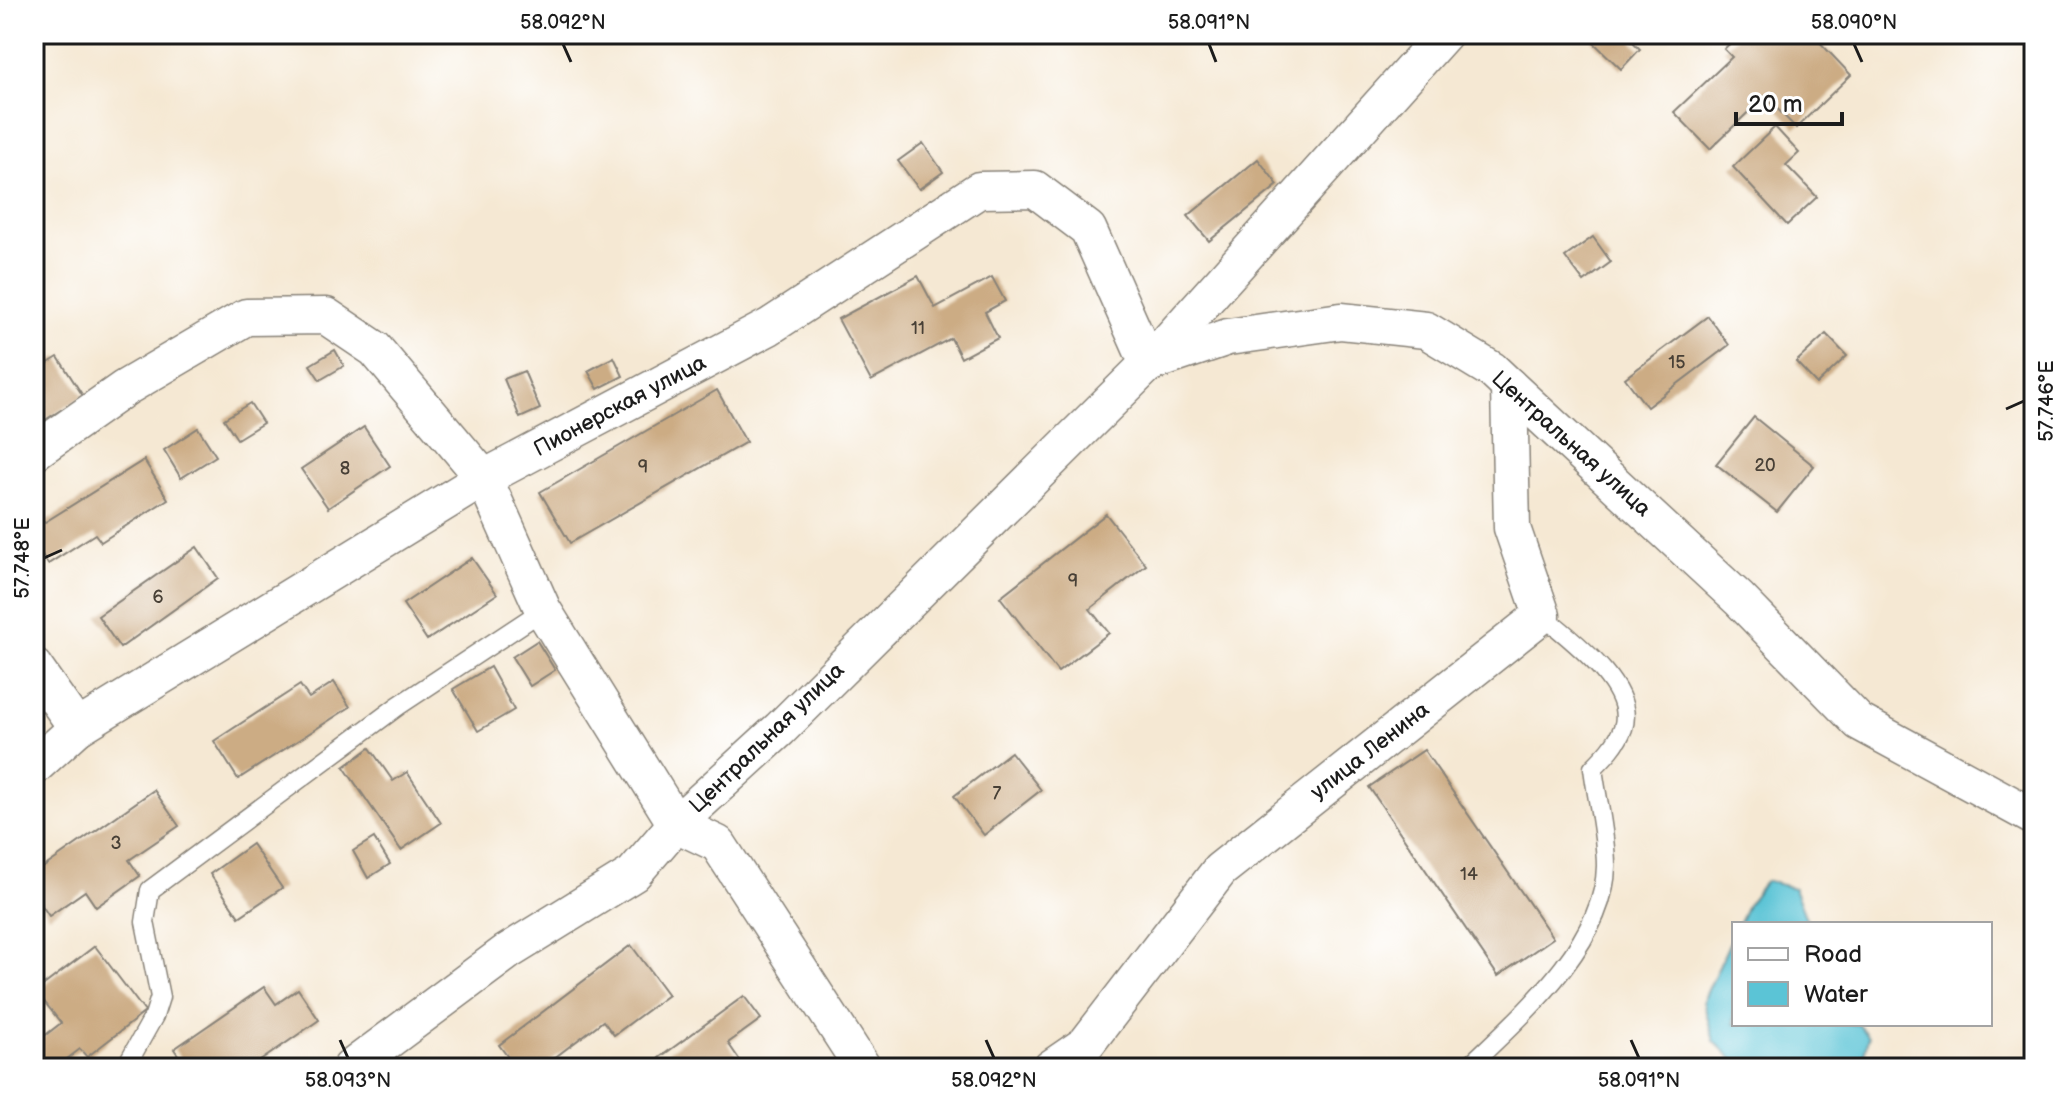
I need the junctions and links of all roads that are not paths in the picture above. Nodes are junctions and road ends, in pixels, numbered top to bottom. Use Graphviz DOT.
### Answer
graph roads {
  1 [pos="1444,34"];
  2 [pos="1148,364"];
  3 [pos="1509,386"];
  4 [pos="34,452"];
  5 [pos="484,478"];
  6 [pos="543,610"];
  7 [pos="1542,615"];
  8 [pos="34,667"];
  9 [pos="77,728"];
  10 [pos="34,767"];
  11 [pos="2034,817"];
  12 [pos="676,824"];
  13 [pos="125,1068"];
  14 [pos="351,1068"];
  15 [pos="863,1068"];
  16 [pos="1051,1068"];
  17 [pos="1467,1068"];
  1 -- 2 [label="street, Центральная улица"];
  2 -- 3 [label="street, Центральная улица"];
  2 -- 5 [label="street, Пионерская улица"];
  2 -- 12 [label="street, Центральная улица"];
  3 -- 7 [label="street"];
  3 -- 11 [label="street, Центральная улица"];
  4 -- 5 [label="street"];
  5 -- 6 [label="street"];
  5 -- 9 [label="street, Пионерская улица"];
  6 -- 12 [label="street"];
  6 -- 13 [label="lane"];
  7 -- 16 [label="street, улица Ленина"];
  7 -- 17 [label="lane"];
  8 -- 9 [label="street"];
  9 -- 10 [label="street, Пионерская улица"];
  12 -- 14 [label="street, Центральная улица"];
  12 -- 15 [label="street"];
}
